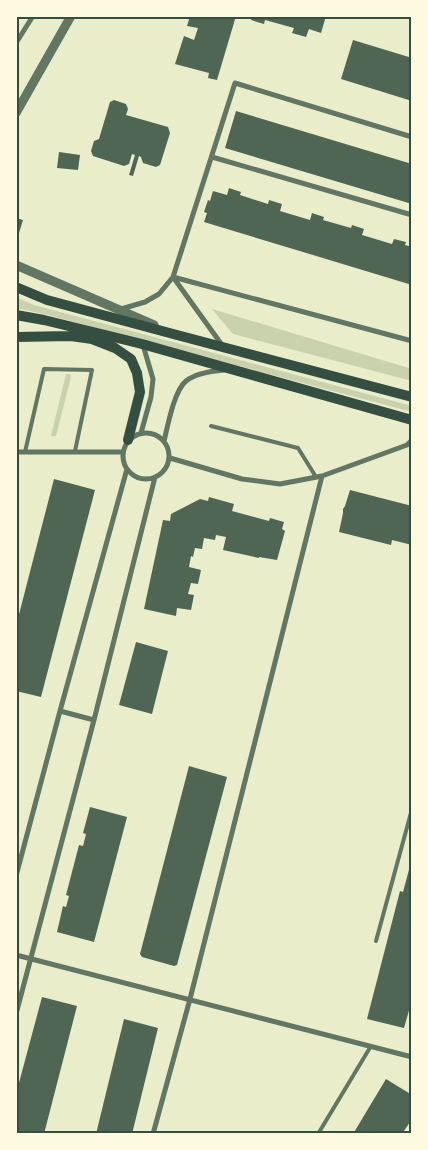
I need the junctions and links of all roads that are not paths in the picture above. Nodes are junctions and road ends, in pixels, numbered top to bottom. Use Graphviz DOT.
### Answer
graph roads {
  1 [pos="33,16"];
  2 [pos="71,16"];
  3 [pos="16,43"];
  4 [pos="16,113"];
  5 [pos="412,137"];
  6 [pos="212,157"];
  7 [pos="412,215"];
  8 [pos="16,265"];
  9 [pos="173,276"];
  10 [pos="16,287"];
  11 [pos="118,310"];
  12 [pos="16,315"];
  13 [pos="177,335"];
  14 [pos="16,337"];
  15 [pos="412,341"];
  16 [pos="142,344"];
  17 [pos="223,347"];
  18 [pos="233,370"];
  19 [pos="412,397"];
  20 [pos="412,420"];
  21 [pos="211,426"];
  22 [pos="141,433"];
  23 [pos="128,440"];
  24 [pos="412,440"];
  25 [pos="164,441"];
  26 [pos="75,451"];
  27 [pos="16,452"];
  28 [pos="25,452"];
  29 [pos="123,452"];
  30 [pos="170,458"];
  31 [pos="127,469"];
  32 [pos="155,477"];
  33 [pos="319,477"];
  34 [pos="60,710"];
  35 [pos="94,720"];
  36 [pos="412,808"];
  37 [pos="16,876"];
  38 [pos="376,941"];
  39 [pos="16,955"];
  40 [pos="31,959"];
  41 [pos="190,999"];
  42 [pos="16,1014"];
  43 [pos="371,1046"];
  44 [pos="412,1056"];
  45 [pos="153,1134"];
  46 [pos="318,1134"];
  1 -- 3 [label="street"];
  2 -- 4 [label="street"];
  5 -- 6 [label="street"];
  6 -- 7 [label="street"];
  6 -- 9 [label="street"];
  8 -- 11 [label="street"];
  9 -- 11 [label="street"];
  9 -- 15 [label="street"];
  9 -- 17 [label="street"];
  10 -- 13 [label="main road"];
  11 -- 13 [label="street"];
  12 -- 16 [label="main road"];
  13 -- 17 [label="main road"];
  14 -- 23 [label="main road"];
  16 -- 18 [label="main road"];
  16 -- 22 [label="street"];
  17 -- 19 [label="main road"];
  18 -- 20 [label="main road"];
  18 -- 25 [label="street"];
  21 -- 33 [label="lane"];
  22 -- 23 [label="street"];
  22 -- 25 [label="street"];
  23 -- 29 [label="street"];
  24 -- 33 [label="street"];
  25 -- 30 [label="street"];
  26 -- 28 [label="street"];
  26 -- 28 [label="lane"];
  26 -- 29 [label="street"];
  27 -- 28 [label="street"];
  29 -- 31 [label="street"];
  30 -- 32 [label="street"];
  30 -- 33 [label="street"];
  31 -- 32 [label="street"];
  31 -- 34 [label="street"];
  32 -- 35 [label="street"];
  33 -- 41 [label="street"];
  34 -- 35 [label="street"];
  34 -- 37 [label="street"];
  35 -- 40 [label="street"];
  36 -- 38 [label="lane"];
  39 -- 40 [label="street"];
  40 -- 41 [label="street"];
  40 -- 42 [label="street"];
  41 -- 43 [label="street"];
  41 -- 45 [label="street"];
  43 -- 44 [label="street"];
  43 -- 46 [label="lane"];
}
